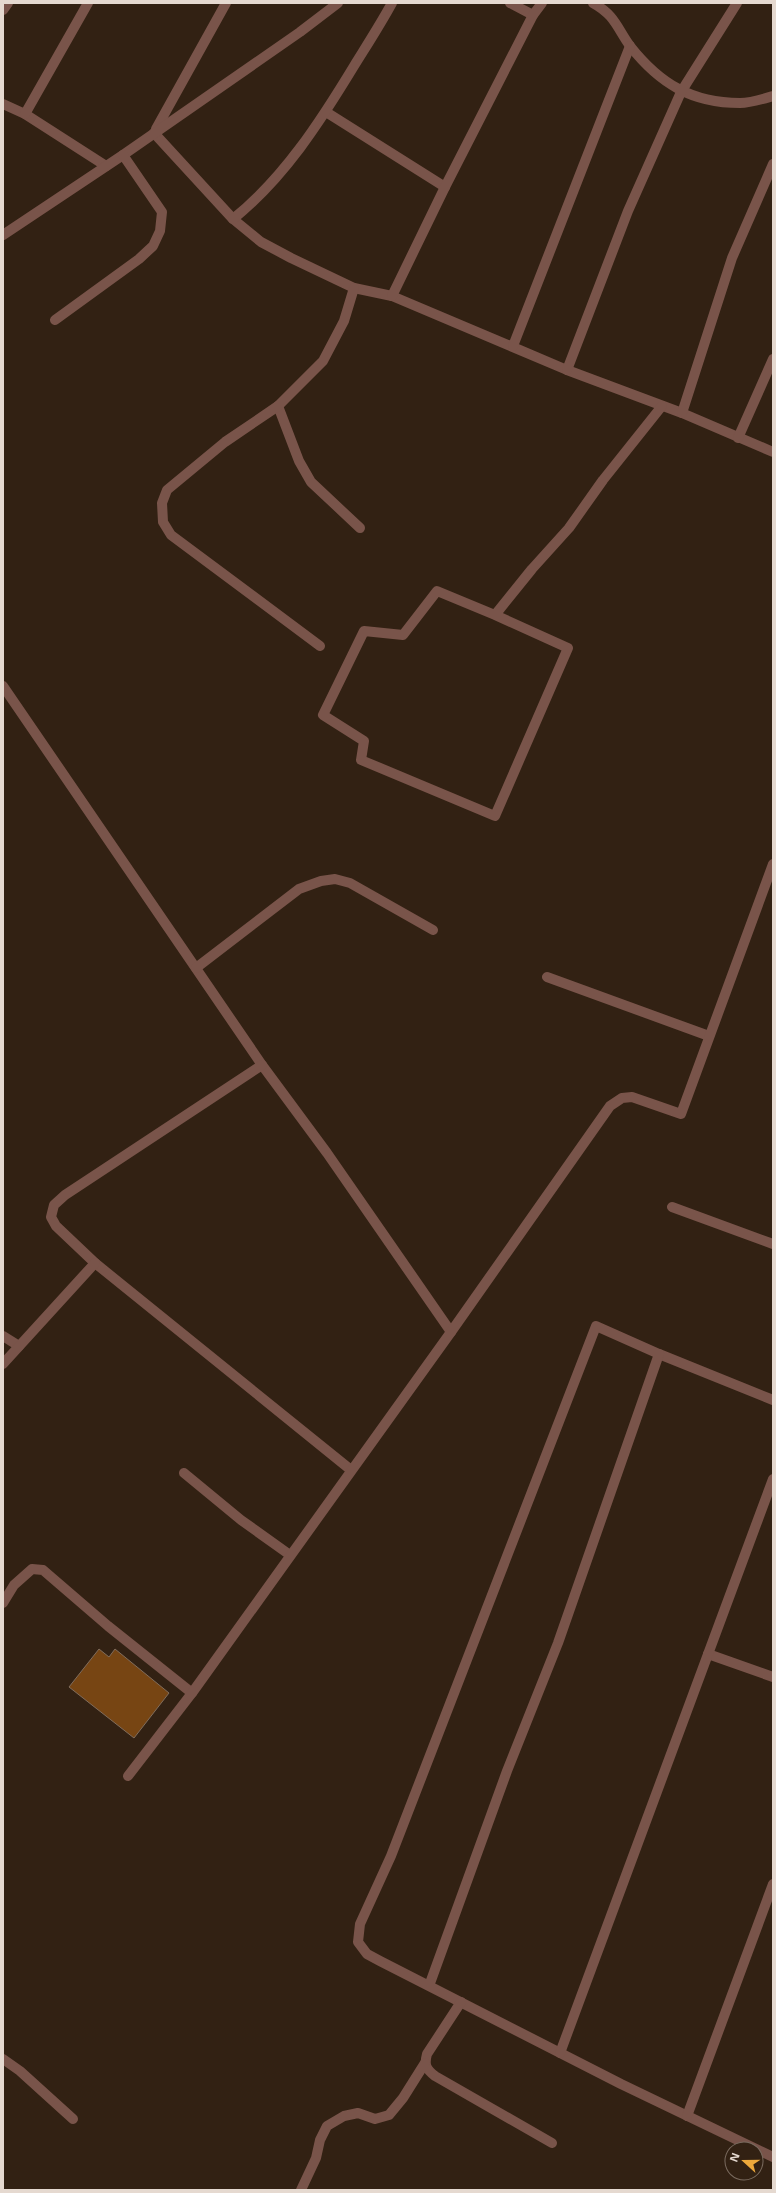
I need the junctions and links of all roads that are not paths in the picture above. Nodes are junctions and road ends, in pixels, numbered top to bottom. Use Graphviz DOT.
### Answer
graph roads {
  1 [pos="8,3"];
  2 [pos="88,3"];
  3 [pos="226,3"];
  4 [pos="338,3"];
  5 [pos="392,3"];
  6 [pos="510,3"];
  7 [pos="542,3"];
  8 [pos="594,3"];
  9 [pos="737,3"];
  10 [pos="3,10"];
  11 [pos="533,15"];
  12 [pos="630,46"];
  13 [pos="681,92"];
  14 [pos="773,96"];
  15 [pos="3,104"];
  16 [pos="326,112"];
  17 [pos="25,114"];
  18 [pos="154,133"];
  19 [pos="123,155"];
  20 [pos="106,166"];
  21 [pos="772,171"];
  22 [pos="445,187"];
  23 [pos="233,219"];
  24 [pos="3,235"];
  25 [pos="354,288"];
  26 [pos="392,296"];
  27 [pos="55,320"];
  28 [pos="513,346"];
  29 [pos="773,359"];
  30 [pos="567,370"];
  31 [pos="278,406"];
  32 [pos="662,406"];
  33 [pos="682,413"];
  34 [pos="738,438"];
  35 [pos="773,452"];
  36 [pos="360,528"];
  37 [pos="496,615"];
  38 [pos="320,646"];
  39 [pos="3,686"];
  40 [pos="773,864"];
  41 [pos="433,930"];
  42 [pos="196,968"];
  43 [pos="547,977"];
  44 [pos="708,1036"];
  45 [pos="262,1066"];
  46 [pos="672,1207"];
  47 [pos="773,1244"];
  48 [pos="96,1263"];
  49 [pos="451,1332"];
  50 [pos="3,1336"];
  51 [pos="20,1346"];
  52 [pos="659,1354"];
  53 [pos="3,1364"];
  54 [pos="773,1400"];
  55 [pos="351,1470"];
  56 [pos="184,1473"];
  57 [pos="773,1479"];
  58 [pos="290,1555"];
  59 [pos="3,1603"];
  60 [pos="708,1654"];
  61 [pos="773,1677"];
  62 [pos="192,1693"];
  63 [pos="128,1776"];
  64 [pos="773,1884"];
  65 [pos="429,1986"];
  66 [pos="461,2002"];
  67 [pos="560,2052"];
  68 [pos="3,2059"];
  69 [pos="424,2063"];
  70 [pos="687,2116"];
  71 [pos="72,2119"];
  72 [pos="552,2143"];
  73 [pos="773,2157"];
  74 [pos="301,2190"];
  1 -- 10 [label="street"];
  2 -- 17 [label="street"];
  3 -- 18 [label="street"];
  4 -- 18 [label="street"];
  5 -- 16 [label="street"];
  6 -- 11 [label="street"];
  7 -- 11 [label="street"];
  8 -- 12 [label="street"];
  9 -- 13 [label="street"];
  11 -- 22 [label="street"];
  12 -- 13 [label="street"];
  12 -- 28 [label="street"];
  13 -- 14 [label="street"];
  13 -- 30 [label="street"];
  15 -- 17 [label="street"];
  16 -- 22 [label="street"];
  16 -- 23 [label="street"];
  17 -- 20 [label="street"];
  18 -- 19 [label="street"];
  18 -- 23 [label="street"];
  19 -- 20 [label="street"];
  19 -- 27 [label="street"];
  20 -- 24 [label="street"];
  21 -- 33 [label="street"];
  22 -- 26 [label="street"];
  23 -- 25 [label="street"];
  25 -- 26 [label="street"];
  25 -- 31 [label="street"];
  26 -- 28 [label="street"];
  28 -- 30 [label="street"];
  29 -- 34 [label="street"];
  30 -- 32 [label="street"];
  31 -- 36 [label="street"];
  31 -- 38 [label="street"];
  32 -- 33 [label="street"];
  32 -- 37 [label="street"];
  33 -- 34 [label="street"];
  34 -- 35 [label="street"];
  37 -- 37 [label="street"];
  39 -- 42 [label="street"];
  40 -- 44 [label="street"];
  41 -- 42 [label="street"];
  42 -- 45 [label="street"];
  43 -- 44 [label="street"];
  44 -- 49 [label="street"];
  45 -- 48 [label="street"];
  45 -- 49 [label="street"];
  46 -- 47 [label="street"];
  48 -- 51 [label="street"];
  48 -- 55 [label="street"];
  49 -- 55 [label="street"];
  50 -- 51 [label="street"];
  51 -- 53 [label="street"];
  52 -- 54 [label="street"];
  52 -- 65 [label="street"];
  52 -- 65 [label="street"];
  55 -- 58 [label="street"];
  56 -- 58 [label="street"];
  57 -- 60 [label="street"];
  58 -- 62 [label="street"];
  59 -- 62 [label="street"];
  60 -- 61 [label="street"];
  60 -- 67 [label="street"];
  62 -- 63 [label="street"];
  64 -- 70 [label="street"];
  65 -- 66 [label="street"];
  66 -- 67 [label="street"];
  66 -- 69 [label="street"];
  67 -- 70 [label="street"];
  68 -- 71 [label="street"];
  69 -- 72 [label="street"];
  69 -- 74 [label="street"];
  70 -- 73 [label="street"];
}
